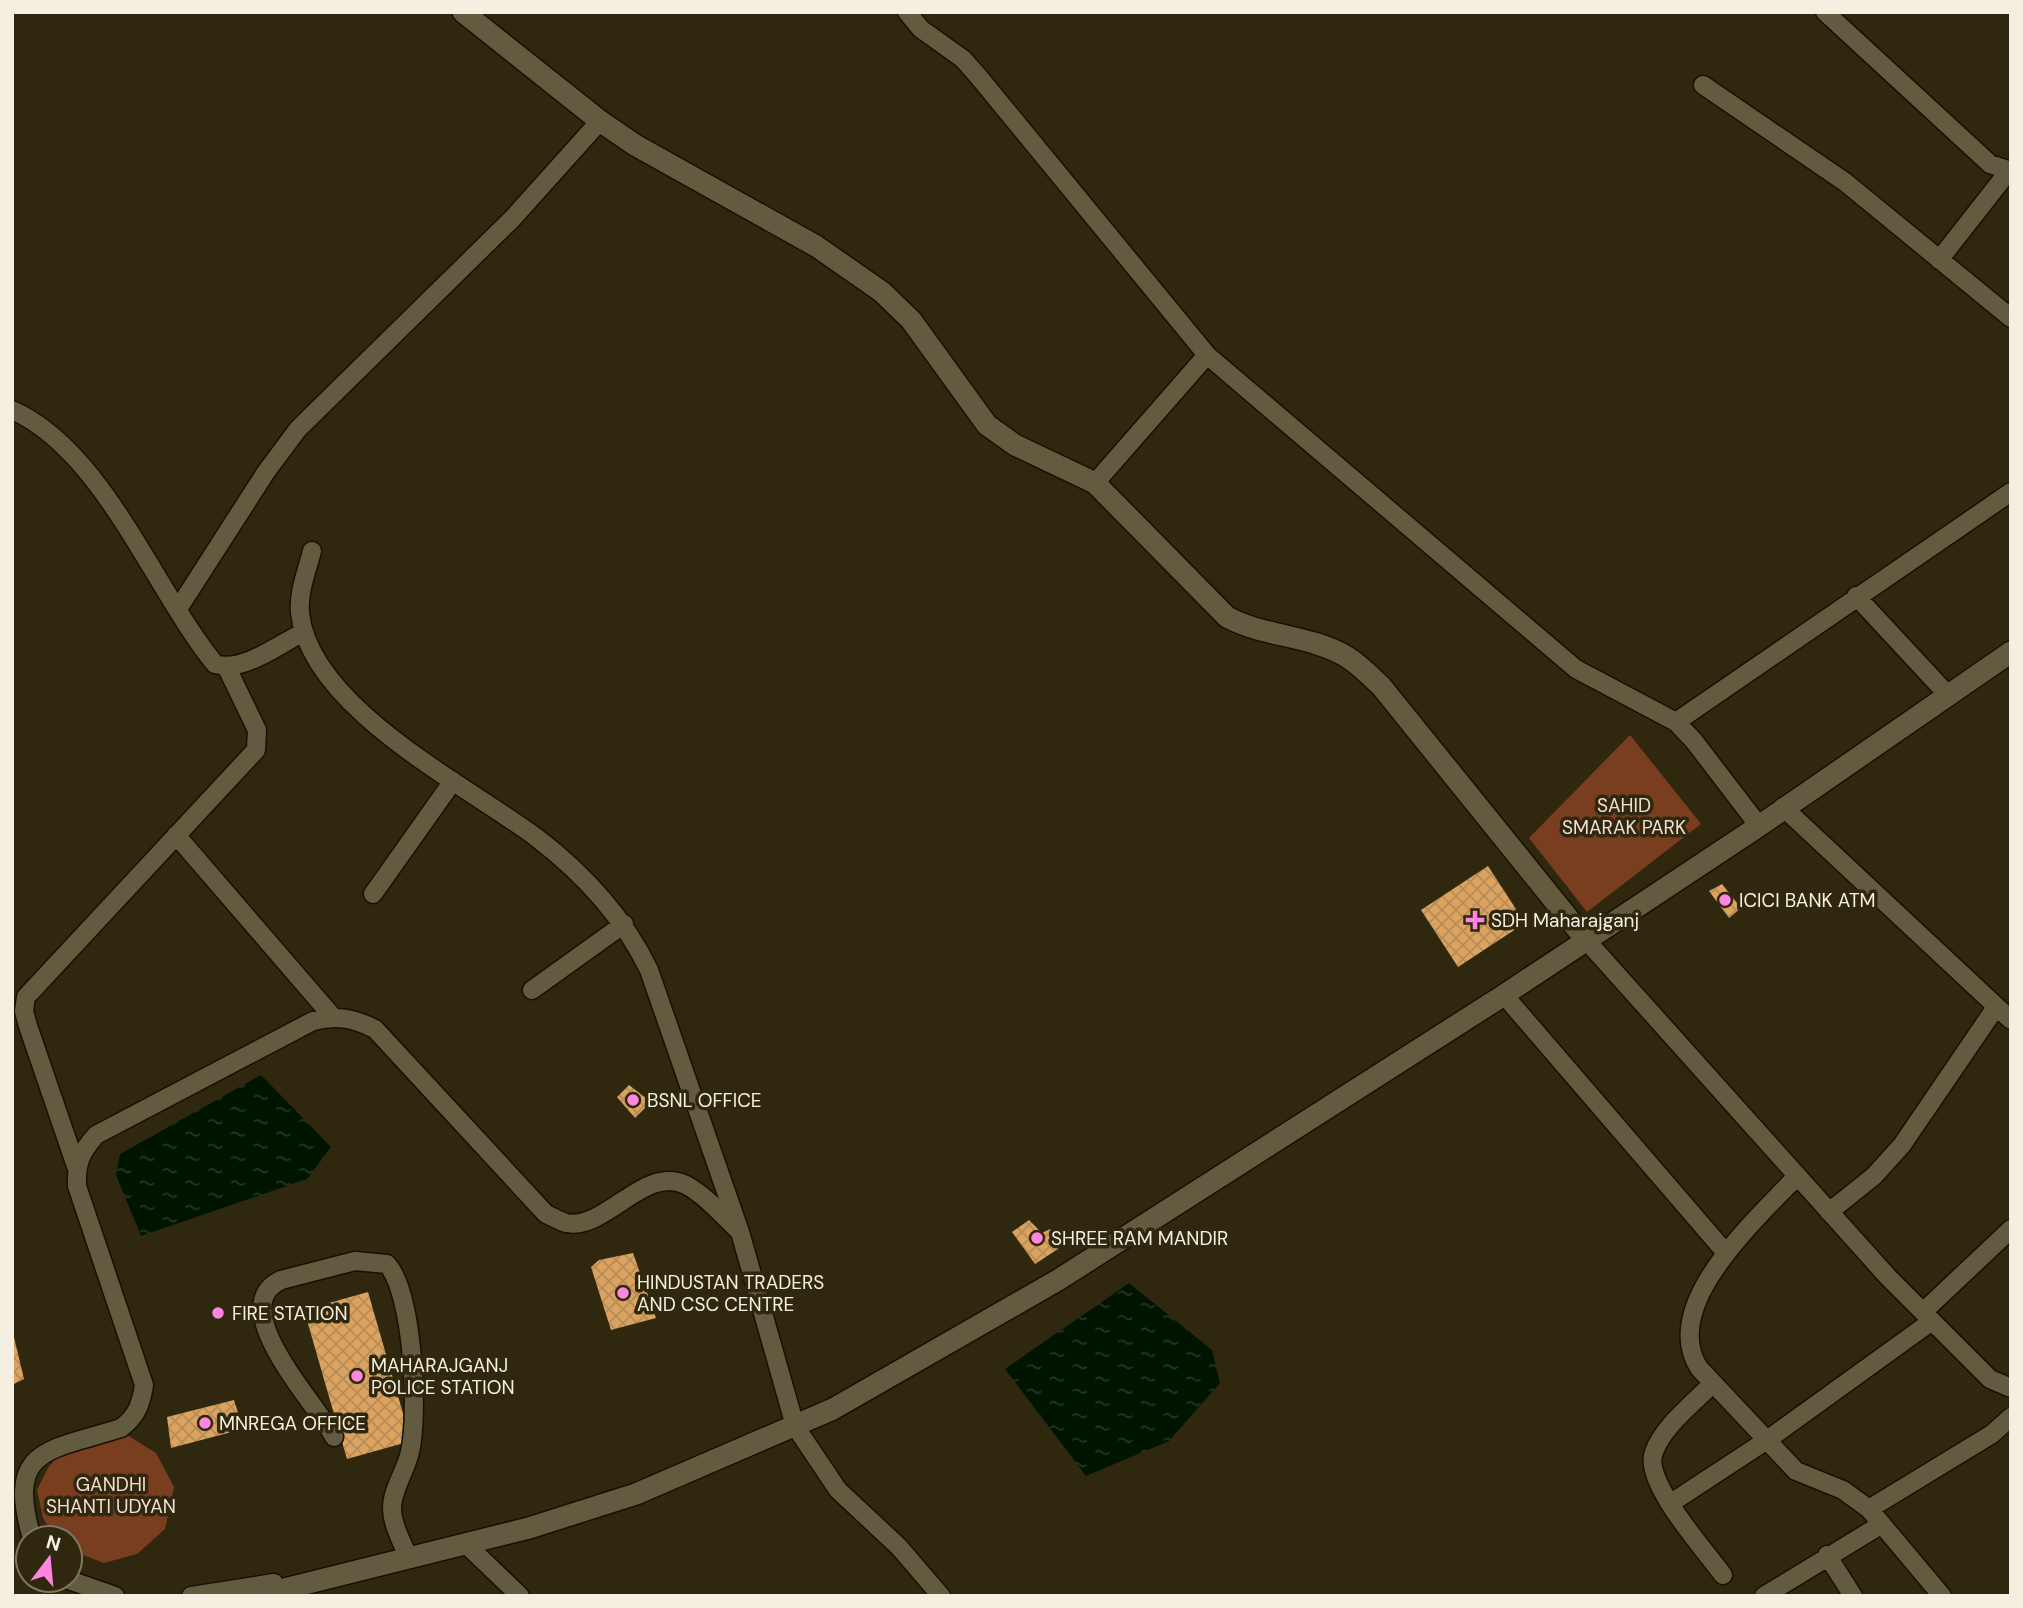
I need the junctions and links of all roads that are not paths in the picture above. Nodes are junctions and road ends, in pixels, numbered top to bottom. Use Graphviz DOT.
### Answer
graph roads {
  1 [pos="463,12"];
  2 [pos="907,12"];
  3 [pos="1825,12"];
  4 [pos="1703,85"];
  5 [pos="600,121"];
  6 [pos="2010,172"];
  7 [pos="1939,260"];
  8 [pos="2011,318"];
  9 [pos="1207,355"];
  10 [pos="12,410"];
  11 [pos="1095,483"];
  12 [pos="2011,492"];
  13 [pos="312,551"];
  14 [pos="1856,596"];
  15 [pos="178,609"];
  16 [pos="304,632"];
  17 [pos="2011,652"];
  18 [pos="227,668"];
  19 [pos="1947,694"];
  20 [pos="1676,722"];
  21 [pos="453,781"];
  22 [pos="1783,807"];
  23 [pos="1759,826"];
  24 [pos="176,835"];
  25 [pos="373,894"];
  26 [pos="624,924"];
  27 [pos="1586,940"];
  28 [pos="532,990"];
  29 [pos="1504,995"];
  30 [pos="1996,1007"];
  31 [pos="332,1016"];
  32 [pos="2011,1020"];
  33 [pos="76,1166"];
  34 [pos="1797,1176"];
  35 [pos="1829,1212"];
  36 [pos="2011,1229"];
  37 [pos="740,1232"];
  38 [pos="1726,1253"];
  39 [pos="1927,1316"];
  40 [pos="1713,1382"];
  41 [pos="2011,1388"];
  42 [pos="2011,1417"];
  43 [pos="795,1426"];
  44 [pos="334,1437"];
  45 [pos="1767,1440"];
  46 [pos="1671,1503"];
  47 [pos="1869,1509"];
  48 [pos="28,1524"];
  49 [pos="1882,1524"];
  50 [pos="466,1544"];
  51 [pos="1828,1555"];
  52 [pos="409,1559"];
  53 [pos="374,1568"];
  54 [pos="1723,1575"];
  55 [pos="84,1585"];
  56 [pos="115,1596"];
  57 [pos="191,1596"];
  58 [pos="256,1596"];
  59 [pos="520,1596"];
  60 [pos="940,1596"];
  61 [pos="1765,1596"];
  62 [pos="1853,1596"];
  63 [pos="1942,1596"];
  1 -- 5 [label="street"];
  2 -- 9 [label="street"];
  3 -- 6 [label="street"];
  4 -- 7 [label="street"];
  5 -- 11 [label="street"];
  5 -- 15 [label="street"];
  6 -- 7 [label="street"];
  7 -- 8 [label="street"];
  9 -- 11 [label="street"];
  9 -- 20 [label="street"];
  10 -- 15 [label="street"];
  11 -- 27 [label="street"];
  12 -- 14 [label="street"];
  13 -- 16 [label="street"];
  14 -- 19 [label="street"];
  14 -- 20 [label="street"];
  15 -- 18 [label="street"];
  16 -- 18 [label="street"];
  16 -- 21 [label="street"];
  17 -- 19 [label="street"];
  18 -- 24 [label="street"];
  19 -- 22 [label="street"];
  20 -- 23 [label="street"];
  21 -- 25 [label="street"];
  21 -- 26 [label="street"];
  22 -- 23 [label="street"];
  22 -- 30 [label="street"];
  23 -- 27 [label="street"];
  24 -- 31 [label="street"];
  24 -- 33 [label="street"];
  26 -- 28 [label="street"];
  26 -- 37 [label="street"];
  27 -- 29 [label="street"];
  27 -- 34 [label="street"];
  29 -- 38 [label="street"];
  29 -- 43 [label="street"];
  30 -- 32 [label="street"];
  30 -- 35 [label="street"];
  31 -- 33 [label="street"];
  31 -- 37 [label="street"];
  33 -- 48 [label="street"];
  34 -- 35 [label="street"];
  34 -- 38 [label="street"];
  35 -- 39 [label="street"];
  36 -- 39 [label="street"];
  37 -- 43 [label="street"];
  38 -- 40 [label="street"];
  39 -- 41 [label="street"];
  39 -- 45 [label="street"];
  40 -- 45 [label="street"];
  40 -- 46 [label="street"];
  42 -- 47 [label="street"];
  43 -- 50 [label="street"];
  43 -- 60 [label="street"];
  44 -- 52 [label="street"];
  45 -- 46 [label="street"];
  45 -- 47 [label="street"];
  46 -- 54 [label="street"];
  47 -- 49 [label="street"];
  49 -- 51 [label="street"];
  49 -- 63 [label="street"];
  50 -- 52 [label="street"];
  50 -- 59 [label="street"];
  51 -- 61 [label="street"];
  51 -- 62 [label="street"];
  52 -- 53 [label="street"];
  53 -- 57 [label="street"];
  53 -- 58 [label="street"];
  55 -- 56 [label="street"];
}
